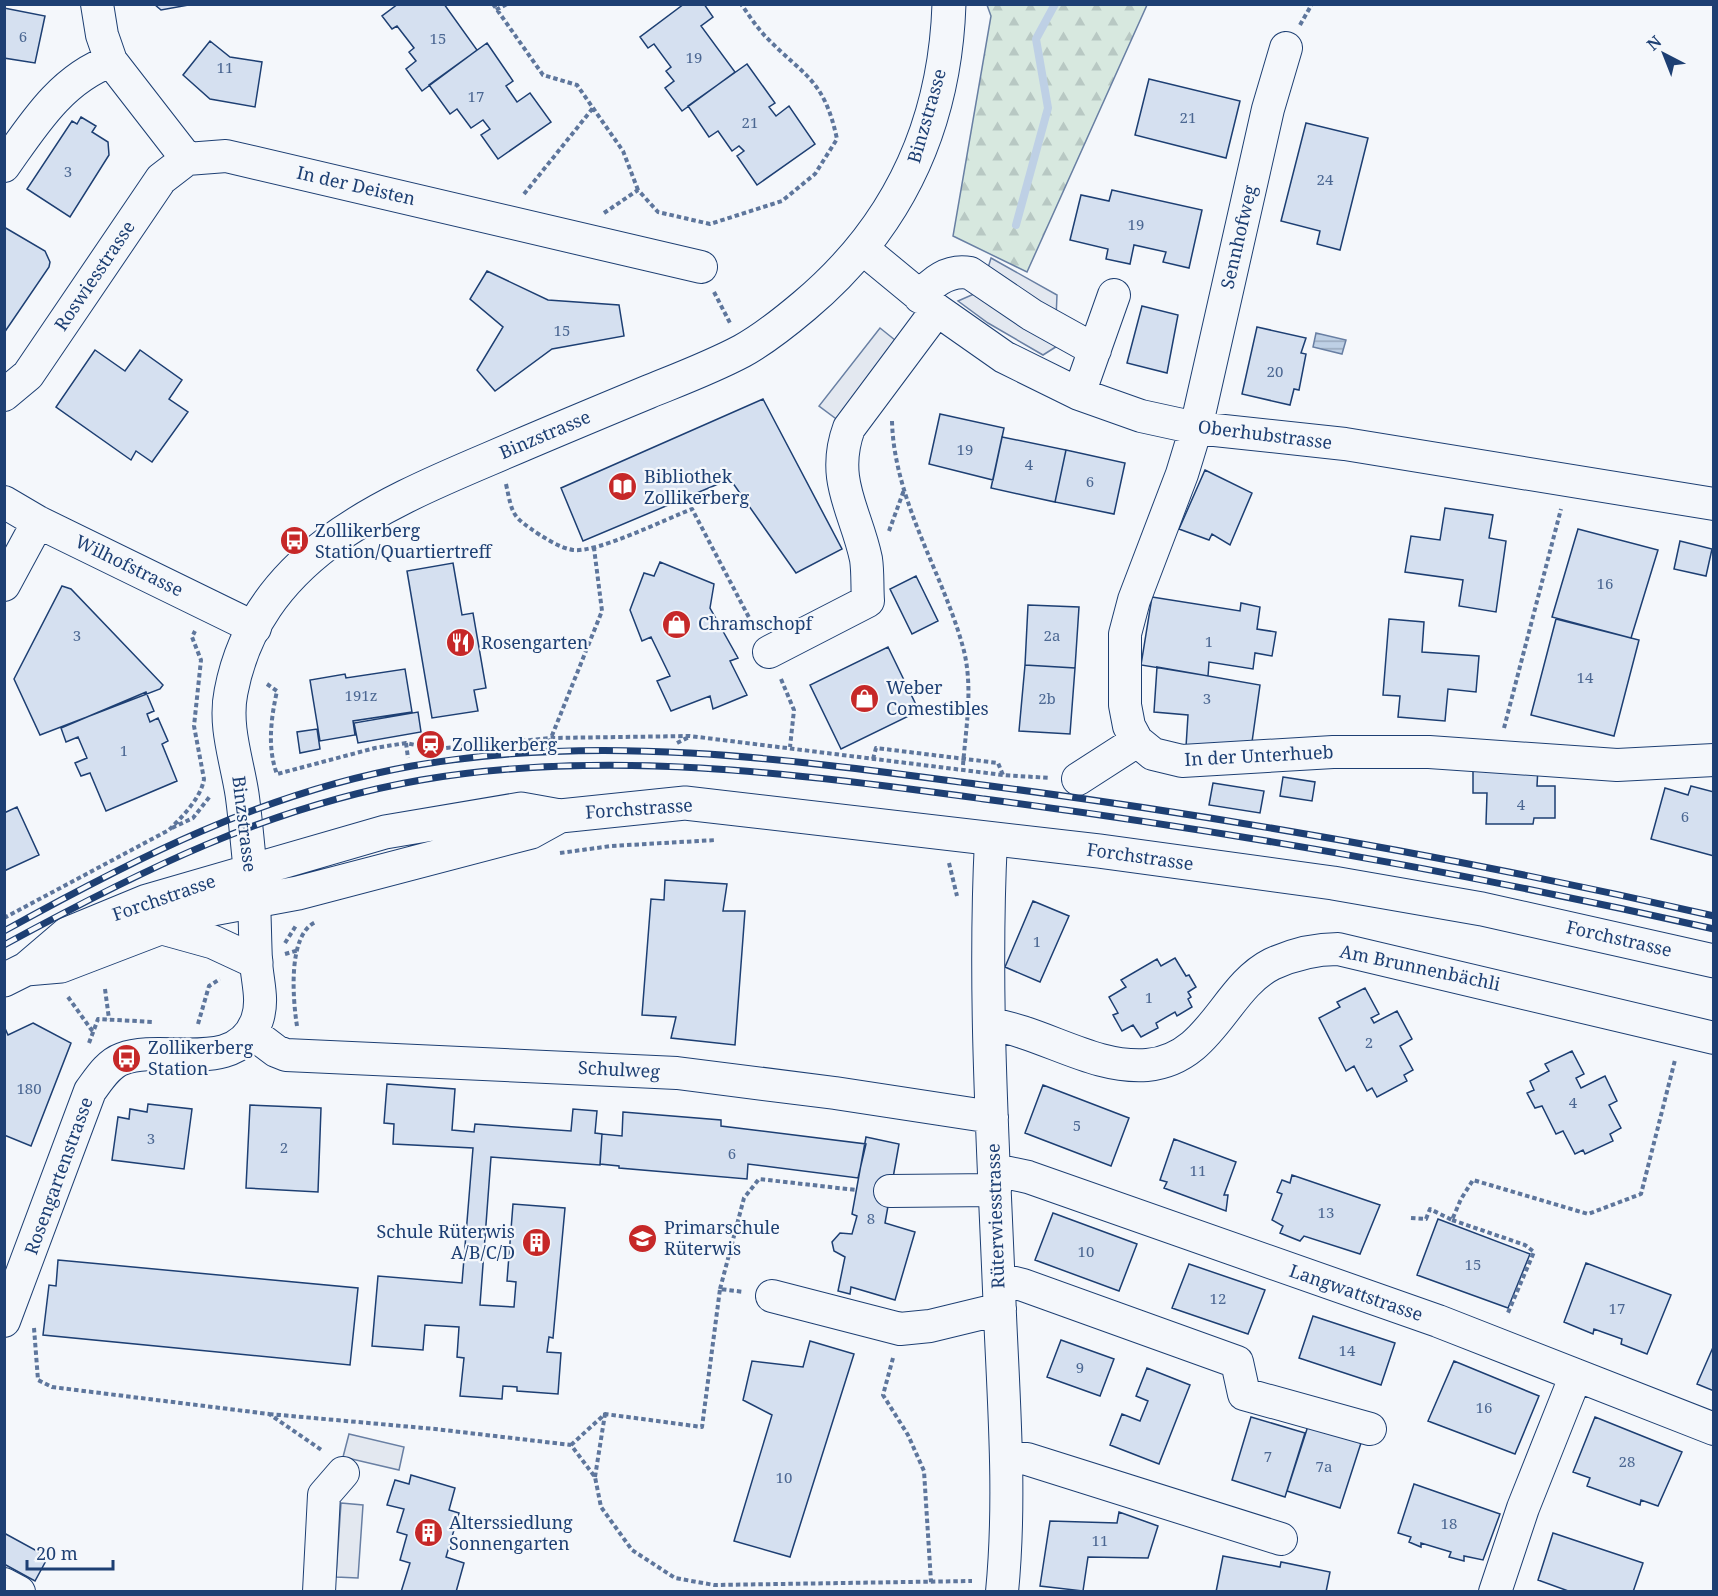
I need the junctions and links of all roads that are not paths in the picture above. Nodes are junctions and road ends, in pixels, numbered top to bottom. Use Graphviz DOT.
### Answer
graph roads {
  1 [pos="97,4"];
  2 [pos="949,4"];
  3 [pos="1286,48"];
  4 [pos="111,61"];
  5 [pos="187,159"];
  6 [pos="4,166"];
  7 [pos="863,249"];
  8 [pos="701,267"];
  9 [pos="1114,295"];
  10 [pos="928,304"];
  11 [pos="1095,350"];
  12 [pos="1080,394"];
  13 [pos="4,395"];
  14 [pos="1196,428"];
  15 [pos="4,502"];
  16 [pos="1713,504"];
  17 [pos="38,522"];
  18 [pos="4,585"];
  19 [pos="255,628"];
  20 [pos="769,652"];
  21 [pos="1137,741"];
  22 [pos="1713,760"];
  23 [pos="1078,779"];
  24 [pos="560,816"];
  25 [pos="991,840"];
  26 [pos="249,870"];
  27 [pos="254,902"];
  28 [pos="159,927"];
  29 [pos="272,955"];
  30 [pos="1713,961"];
  31 [pos="15,975"];
  32 [pos="989,1023"];
  33 [pos="251,1032"];
  34 [pos="1713,1038"];
  35 [pos="992,1117"];
  36 [pos="995,1180"];
  37 [pos="890,1191"];
  38 [pos="1000,1294"];
  39 [pos="772,1296"];
  40 [pos="4,1321"];
  41 [pos="1576,1375"];
  42 [pos="1713,1429"];
  43 [pos="1370,1430"];
  44 [pos="1006,1456"];
  45 [pos="343,1473"];
  46 [pos="1281,1539"];
  47 [pos="4,1584"];
  48 [pos="1003,1586"];
  49 [pos="19,1592"];
  50 [pos="319,1592"];
  51 [pos="1495,1592"];
  1 -- 4 [label="street"];
  2 -- 7 [label="main road, Binzstrasse"];
  3 -- 14 [label="street, Sennhofweg"];
  4 -- 5 [label="street"];
  4 -- 6 [label="street"];
  5 -- 8 [label="street, In der Deisten"];
  5 -- 13 [label="street, Roswiesstrasse"];
  7 -- 10 [label="street, Oberhubstrasse"];
  7 -- 19 [label="main road, Binzstrasse"];
  9 -- 11 [label="street"];
  10 -- 11 [label="street"];
  10 -- 12 [label="street, Oberhubstrasse"];
  10 -- 20 [label="street"];
  11 -- 12 [label="street"];
  12 -- 14 [label="street, Oberhubstrasse"];
  14 -- 16 [label="street, Oberhubstrasse"];
  14 -- 21 [label="street"];
  15 -- 17 [label="street, Wilhofstrasse"];
  17 -- 18 [label="street"];
  17 -- 19 [label="street, Wilhofstrasse"];
  19 -- 26 [label="main road, Binzstrasse"];
  21 -- 22 [label="street, In der Unterhueb"];
  21 -- 23 [label="street"];
  24 -- 25 [label="main road, Forchstrasse"];
  24 -- 26 [label="main road, Forchstrasse"];
  24 -- 27 [label="main road, Forchstrasse"];
  25 -- 30 [label="main road, Forchstrasse"];
  25 -- 32 [label="street, Rüterwiesstrasse"];
  26 -- 27 [label="main road, Binzstrasse"];
  26 -- 31 [label="main road, Forchstrasse"];
  27 -- 28 [label="main road, Forchstrasse"];
  27 -- 29 [label="street"];
  28 -- 29 [label="main road"];
  28 -- 31 [label="main road, Forchstrasse"];
  29 -- 33 [label="street"];
  32 -- 34 [label="street, Am Brunnenbächli"];
  32 -- 35 [label="street, Rüterwiesstrasse"];
  33 -- 35 [label="street, Schulweg"];
  33 -- 40 [label="street, Rosengartenstrasse"];
  35 -- 36 [label="street, Rüterwiesstrasse"];
  36 -- 37 [label="street, Langwattstrasse"];
  36 -- 38 [label="street, Rüterwiesstrasse"];
  36 -- 41 [label="street, Langwattstrasse"];
  38 -- 39 [label="street"];
  38 -- 43 [label="street"];
  38 -- 44 [label="street, Rüterwiesstrasse"];
  41 -- 42 [label="street, Langwattstrasse"];
  41 -- 51 [label="street"];
  44 -- 46 [label="street"];
  44 -- 48 [label="street, Rüterwiesstrasse"];
  45 -- 50 [label="street"];
  47 -- 49 [label="street"];
}
